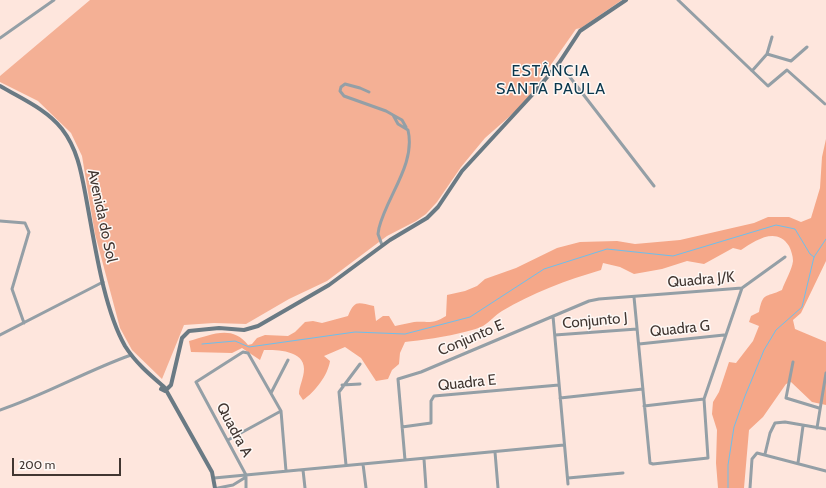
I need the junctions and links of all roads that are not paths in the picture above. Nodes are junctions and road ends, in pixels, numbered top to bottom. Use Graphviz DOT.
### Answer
graph roads {
  1 [pos="54,0"];
  2 [pos="626,0"];
  3 [pos="678,0"];
  4 [pos="772,37"];
  5 [pos="0,38"];
  6 [pos="807,47"];
  7 [pos="767,54"];
  8 [pos="559,62"];
  9 [pos="752,71"];
  10 [pos="0,86"];
  11 [pos="369,92"];
  12 [pos="824,104"];
  13 [pos="654,186"];
  14 [pos="0,221"];
  15 [pos="382,245"];
  16 [pos="785,257"];
  17 [pos="104,282"];
  18 [pos="742,288"];
  19 [pos="634,297"];
  20 [pos="553,316"];
  21 [pos="24,322"];
  22 [pos="637,329"];
  23 [pos="0,335"];
  24 [pos="555,335"];
  25 [pos="724,335"];
  26 [pos="638,344"];
  27 [pos="131,355"];
  28 [pos="288,360"];
  29 [pos="793,362"];
  30 [pos="360,364"];
  31 [pos="826,373"];
  32 [pos="360,384"];
  33 [pos="342,385"];
  34 [pos="559,385"];
  35 [pos="164,389"];
  36 [pos="643,390"];
  37 [pos="271,393"];
  38 [pos="824,394"];
  39 [pos="560,398"];
  40 [pos="704,398"];
  41 [pos="644,406"];
  42 [pos="819,408"];
  43 [pos="0,410"];
  44 [pos="281,411"];
  45 [pos="803,426"];
  46 [pos="402,427"];
  47 [pos="817,428"];
  48 [pos="826,429"];
  49 [pos="228,440"];
  50 [pos="564,445"];
  51 [pos="495,452"];
  52 [pos="765,454"];
  53 [pos="424,459"];
  54 [pos="405,460"];
  55 [pos="798,463"];
  56 [pos="363,464"];
  57 [pos="346,465"];
  58 [pos="303,470"];
  59 [pos="286,471"];
  60 [pos="826,471"];
  61 [pos="623,473"];
  62 [pos="247,475"];
  63 [pos="214,478"];
  64 [pos="568,478"];
  65 [pos="568,484"];
  66 [pos="215,488"];
  67 [pos="218,488"];
  68 [pos="246,488"];
  69 [pos="305,488"];
  70 [pos="366,488"];
  71 [pos="426,488"];
  72 [pos="498,488"];
  73 [pos="750,488"];
  1 -- 5 [label="street"];
  2 -- 8 [label="street"];
  3 -- 9 [label="street"];
  4 -- 7 [label="street"];
  6 -- 7 [label="street"];
  7 -- 9 [label="street"];
  8 -- 13 [label="street"];
  8 -- 15 [label="street"];
  9 -- 12 [label="street"];
  10 -- 17 [label="street, Avenida do Sol"];
  11 -- 15 [label="street"];
  14 -- 21 [label="street"];
  15 -- 35 [label="street"];
  16 -- 18 [label="street, Quadra J/K"];
  17 -- 21 [label="street"];
  17 -- 27 [label="street, Avenida do Sol"];
  18 -- 19 [label="street, Quadra J/K"];
  18 -- 25 [label="street"];
  19 -- 20 [label="street, Quadra J/K"];
  19 -- 22 [label="street"];
  20 -- 24 [label="street"];
  20 -- 46 [label="street, Conjunto E"];
  21 -- 23 [label="street"];
  22 -- 24 [label="street, Conjunto J"];
  22 -- 26 [label="street"];
  24 -- 34 [label="street"];
  25 -- 26 [label="street, Quadra G"];
  25 -- 40 [label="street"];
  26 -- 36 [label="street"];
  27 -- 35 [label="street, Avenida do Sol"];
  27 -- 43 [label="street"];
  28 -- 37 [label="street"];
  29 -- 42 [label="street"];
  30 -- 33 [label="street"];
  31 -- 38 [label="street"];
  32 -- 33 [label="street"];
  33 -- 57 [label="street"];
  34 -- 39 [label="street"];
  34 -- 46 [label="street, Quadra E"];
  35 -- 63 [label="street, Avenida do Sol"];
  36 -- 39 [label="street"];
  36 -- 41 [label="street"];
  37 -- 44 [label="street"];
  37 -- 49 [label="street, Quadra A"];
  38 -- 42 [label="street"];
  39 -- 50 [label="street"];
  40 -- 41 [label="street"];
  40 -- 41 [label="street"];
  42 -- 47 [label="street"];
  44 -- 49 [label="street"];
  44 -- 59 [label="street"];
  45 -- 47 [label="street"];
  45 -- 52 [label="street"];
  45 -- 55 [label="street"];
  46 -- 54 [label="street"];
  47 -- 48 [label="street"];
  49 -- 62 [label="street, Quadra A"];
  50 -- 51 [label="street"];
  50 -- 64 [label="street"];
  51 -- 53 [label="street"];
  51 -- 72 [label="street"];
  52 -- 55 [label="street"];
  52 -- 73 [label="street"];
  53 -- 54 [label="street"];
  53 -- 71 [label="street"];
  54 -- 56 [label="street"];
  55 -- 60 [label="street"];
  56 -- 57 [label="street"];
  56 -- 70 [label="street"];
  57 -- 58 [label="street"];
  58 -- 59 [label="street"];
  58 -- 69 [label="street"];
  59 -- 62 [label="street"];
  61 -- 64 [label="street"];
  62 -- 63 [label="street"];
  62 -- 67 [label="street"];
  62 -- 68 [label="street, Quadra A"];
  63 -- 66 [label="street, Avenida do Sol"];
  64 -- 65 [label="street"];
}
